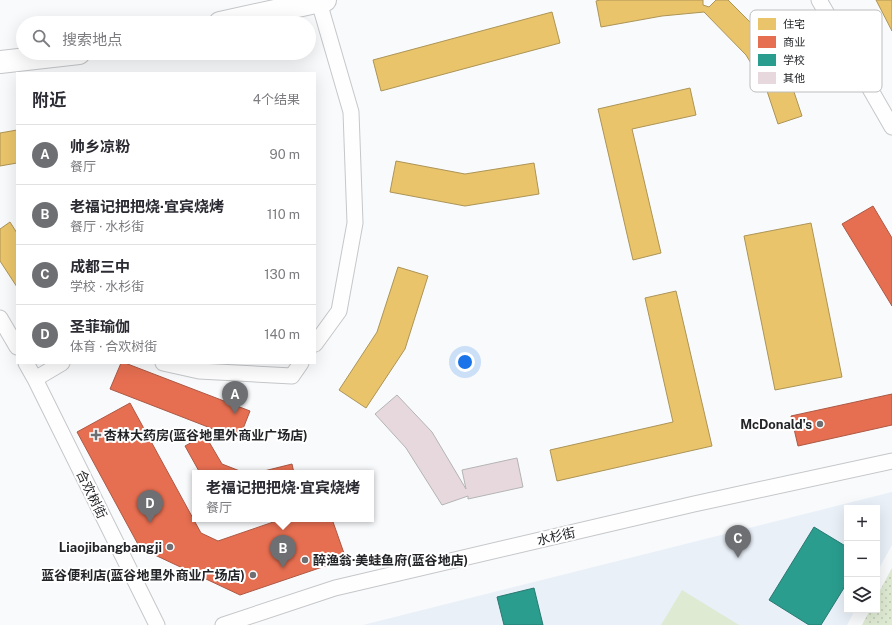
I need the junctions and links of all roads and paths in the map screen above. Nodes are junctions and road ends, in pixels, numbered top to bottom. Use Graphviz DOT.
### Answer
graph roads {
  1 [pos="819,0"];
  2 [pos="322,1"];
  3 [pos="825,10"];
  4 [pos="252,16"];
  5 [pos="18,60"];
  6 [pos="0,62"];
  7 [pos="872,92"];
  8 [pos="892,127"];
  9 [pos="0,318"];
  10 [pos="316,343"];
  11 [pos="16,345"];
  12 [pos="27,364"];
  13 [pos="60,364"];
  14 [pos="168,364"];
  15 [pos="301,364"];
  16 [pos="35,379"];
  17 [pos="892,461"];
  18 [pos="157,625"];
  19 [pos="223,625"];
  1 -- 3 [label="street"];
  2 -- 4 [label="street"];
  2 -- 10 [label="street"];
  5 -- 6 [label="street"];
  7 -- 8 [label="street"];
  9 -- 11 [label="street"];
  12 -- 16 [label="street, 合欢树街"];
  13 -- 16 [label="street"];
  14 -- 15 [label="street"];
  16 -- 18 [label="street, 合欢树街"];
  17 -- 19 [label="street, 水杉街"];
}
